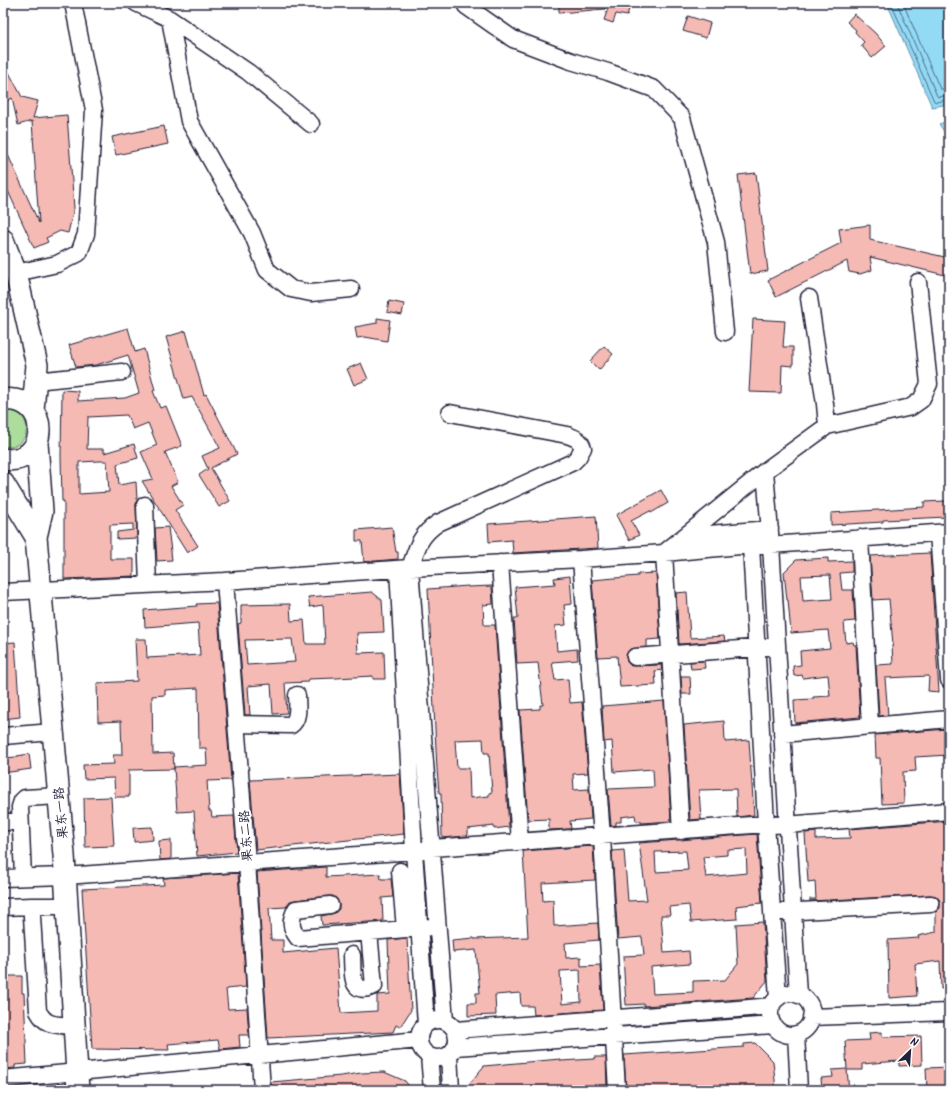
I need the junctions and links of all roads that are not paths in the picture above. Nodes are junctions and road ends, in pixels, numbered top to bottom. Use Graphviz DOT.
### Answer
graph roads {
  1 [pos="73,3"];
  2 [pos="136,3"];
  3 [pos="467,4"];
  4 [pos="170,18"];
  5 [pos="311,124"];
  6 [pos="3,240"];
  7 [pos="16,273"];
  8 [pos="918,282"];
  9 [pos="351,289"];
  10 [pos="809,298"];
  11 [pos="725,332"];
  12 [pos="122,372"];
  13 [pos="35,381"];
  14 [pos="3,400"];
  15 [pos="33,410"];
  16 [pos="450,413"];
  17 [pos="827,426"];
  18 [pos="37,443"];
  19 [pos="3,460"];
  20 [pos="765,471"];
  21 [pos="3,484"];
  22 [pos="145,505"];
  23 [pos="770,529"];
  24 [pos="944,532"];
  25 [pos="685,536"];
  26 [pos="36,537"];
  27 [pos="860,538"];
  28 [pos="751,545"];
  29 [pos="771,545"];
  30 [pos="664,554"];
  31 [pos="581,560"];
  32 [pos="500,563"];
  33 [pos="404,568"];
  34 [pos="225,581"];
  35 [pos="148,585"];
  36 [pos="41,590"];
  37 [pos="3,592"];
  38 [pos="757,647"];
  39 [pos="777,647"];
  40 [pos="670,654"];
  41 [pos="635,657"];
  42 [pos="949,680"];
  43 [pos="298,695"];
  44 [pos="949,719"];
  45 [pos="236,724"];
  46 [pos="870,726"];
  47 [pos="53,732"];
  48 [pos="3,736"];
  49 [pos="783,742"];
  50 [pos="762,749"];
  51 [pos="59,796"];
  52 [pos="949,811"];
  53 [pos="3,822"];
  54 [pos="20,822"];
  55 [pos="766,824"];
  56 [pos="787,825"];
  57 [pos="681,831"];
  58 [pos="602,837"];
  59 [pos="520,842"];
  60 [pos="432,848"];
  61 [pos="414,850"];
  62 [pos="247,862"];
  63 [pos="400,871"];
  64 [pos="65,876"];
  65 [pos="3,878"];
  66 [pos="23,878"];
  67 [pos="931,904"];
  68 [pos="330,905"];
  69 [pos="32,906"];
  70 [pos="66,906"];
  71 [pos="3,907"];
  72 [pos="772,912"];
  73 [pos="792,912"];
  74 [pos="438,927"];
  75 [pos="412,928"];
  76 [pos="369,932"];
  77 [pos="352,955"];
  78 [pos="798,995"];
  79 [pos="775,1002"];
  80 [pos="949,1012"];
  81 [pos="811,1017"];
  82 [pos="612,1018"];
  83 [pos="552,1022"];
  84 [pos="426,1024"];
  85 [pos="773,1025"];
  86 [pos="74,1026"];
  87 [pos="450,1026"];
  88 [pos="796,1034"];
  89 [pos="613,1035"];
  90 [pos="554,1039"];
  91 [pos="419,1040"];
  92 [pos="452,1051"];
  93 [pos="260,1056"];
  94 [pos="429,1056"];
  95 [pos="3,1080"];
  96 [pos="77,1082"];
  97 [pos="262,1090"];
  98 [pos="432,1090"];
  99 [pos="451,1090"];
  100 [pos="617,1090"];
  101 [pos="799,1090"];
  1 -- 7 [label="street"];
  2 -- 4 [label="street"];
  3 -- 11 [label="street"];
  4 -- 5 [label="street"];
  4 -- 9 [label="street"];
  6 -- 7 [label="main road"];
  7 -- 13 [label="main road"];
  8 -- 17 [label="street"];
  10 -- 17 [label="street"];
  12 -- 13 [label="street"];
  13 -- 15 [label="main road"];
  14 -- 15 [label="main road"];
  15 -- 18 [label="main road"];
  16 -- 33 [label="street"];
  17 -- 20 [label="street"];
  18 -- 19 [label="main road"];
  18 -- 26 [label="main road"];
  20 -- 23 [label="street"];
  20 -- 25 [label="street"];
  21 -- 26 [label="main road"];
  22 -- 35 [label="street"];
  23 -- 25 [label="street"];
  23 -- 29 [label="street"];
  24 -- 27 [label="street"];
  24 -- 42 [label="street"];
  25 -- 30 [label="street"];
  26 -- 36 [label="main road, 果东一路"];
  27 -- 29 [label="street"];
  27 -- 46 [label="street"];
  28 -- 29 [label="street"];
  28 -- 30 [label="street"];
  28 -- 38 [label="street"];
  29 -- 39 [label="street"];
  30 -- 31 [label="street"];
  30 -- 40 [label="street"];
  31 -- 32 [label="street"];
  31 -- 58 [label="street"];
  32 -- 33 [label="street"];
  32 -- 59 [label="street"];
  33 -- 34 [label="street"];
  33 -- 60 [label="street"];
  33 -- 61 [label="street"];
  34 -- 35 [label="street"];
  34 -- 45 [label="street, 果东二路"];
  35 -- 36 [label="street"];
  36 -- 37 [label="street"];
  36 -- 47 [label="main road, 果东一路"];
  38 -- 39 [label="street"];
  38 -- 40 [label="street"];
  38 -- 50 [label="street"];
  39 -- 49 [label="street"];
  40 -- 41 [label="street"];
  40 -- 57 [label="street"];
  43 -- 45 [label="street"];
  44 -- 46 [label="street"];
  45 -- 62 [label="street, 果东二路"];
  46 -- 49 [label="street"];
  47 -- 48 [label="street"];
  47 -- 51 [label="main road, 果东一路"];
  49 -- 50 [label="street"];
  49 -- 56 [label="street"];
  50 -- 55 [label="street"];
  51 -- 54 [label="street"];
  51 -- 64 [label="main road, 果东一路"];
  52 -- 56 [label="street"];
  53 -- 54 [label="street"];
  54 -- 66 [label="street"];
  55 -- 56 [label="street"];
  55 -- 57 [label="street"];
  55 -- 72 [label="street"];
  56 -- 73 [label="street"];
  57 -- 58 [label="street"];
  58 -- 59 [label="street"];
  58 -- 82 [label="street"];
  59 -- 60 [label="street"];
  60 -- 61 [label="street"];
  60 -- 74 [label="street"];
  61 -- 62 [label="street"];
  61 -- 75 [label="street"];
  62 -- 64 [label="street"];
  62 -- 93 [label="street, 果东二路"];
  63 -- 75 [label="street"];
  64 -- 66 [label="street"];
  64 -- 70 [label="main road, 果东一路"];
  65 -- 66 [label="street"];
  67 -- 73 [label="street"];
  68 -- 76 [label="street"];
  69 -- 70 [label="street"];
  69 -- 71 [label="street"];
  69 -- 86 [label="street"];
  70 -- 86 [label="main road, 果东一路"];
  72 -- 73 [label="street"];
  72 -- 79 [label="street"];
  73 -- 78 [label="street"];
  74 -- 75 [label="street"];
  74 -- 87 [label="street"];
  75 -- 76 [label="street"];
  75 -- 84 [label="street"];
  76 -- 77 [label="street"];
  78 -- 79 [label="street"];
  78 -- 81 [label="street"];
  79 -- 82 [label="street"];
  79 -- 85 [label="street"];
  80 -- 81 [label="street"];
  81 -- 88 [label="street"];
  82 -- 83 [label="street"];
  82 -- 89 [label="street"];
  83 -- 87 [label="street"];
  83 -- 90 [label="street"];
  84 -- 87 [label="street"];
  84 -- 91 [label="street"];
  85 -- 88 [label="street"];
  85 -- 89 [label="street"];
  86 -- 96 [label="main road, 果东一路"];
  87 -- 92 [label="street"];
  88 -- 101 [label="street"];
  89 -- 90 [label="street"];
  89 -- 100 [label="street"];
  90 -- 92 [label="street"];
  91 -- 93 [label="street"];
  91 -- 94 [label="street"];
  92 -- 94 [label="street"];
  92 -- 99 [label="street"];
  93 -- 96 [label="street"];
  93 -- 97 [label="street, 果东二路"];
  94 -- 98 [label="street"];
  95 -- 96 [label="street"];
}
